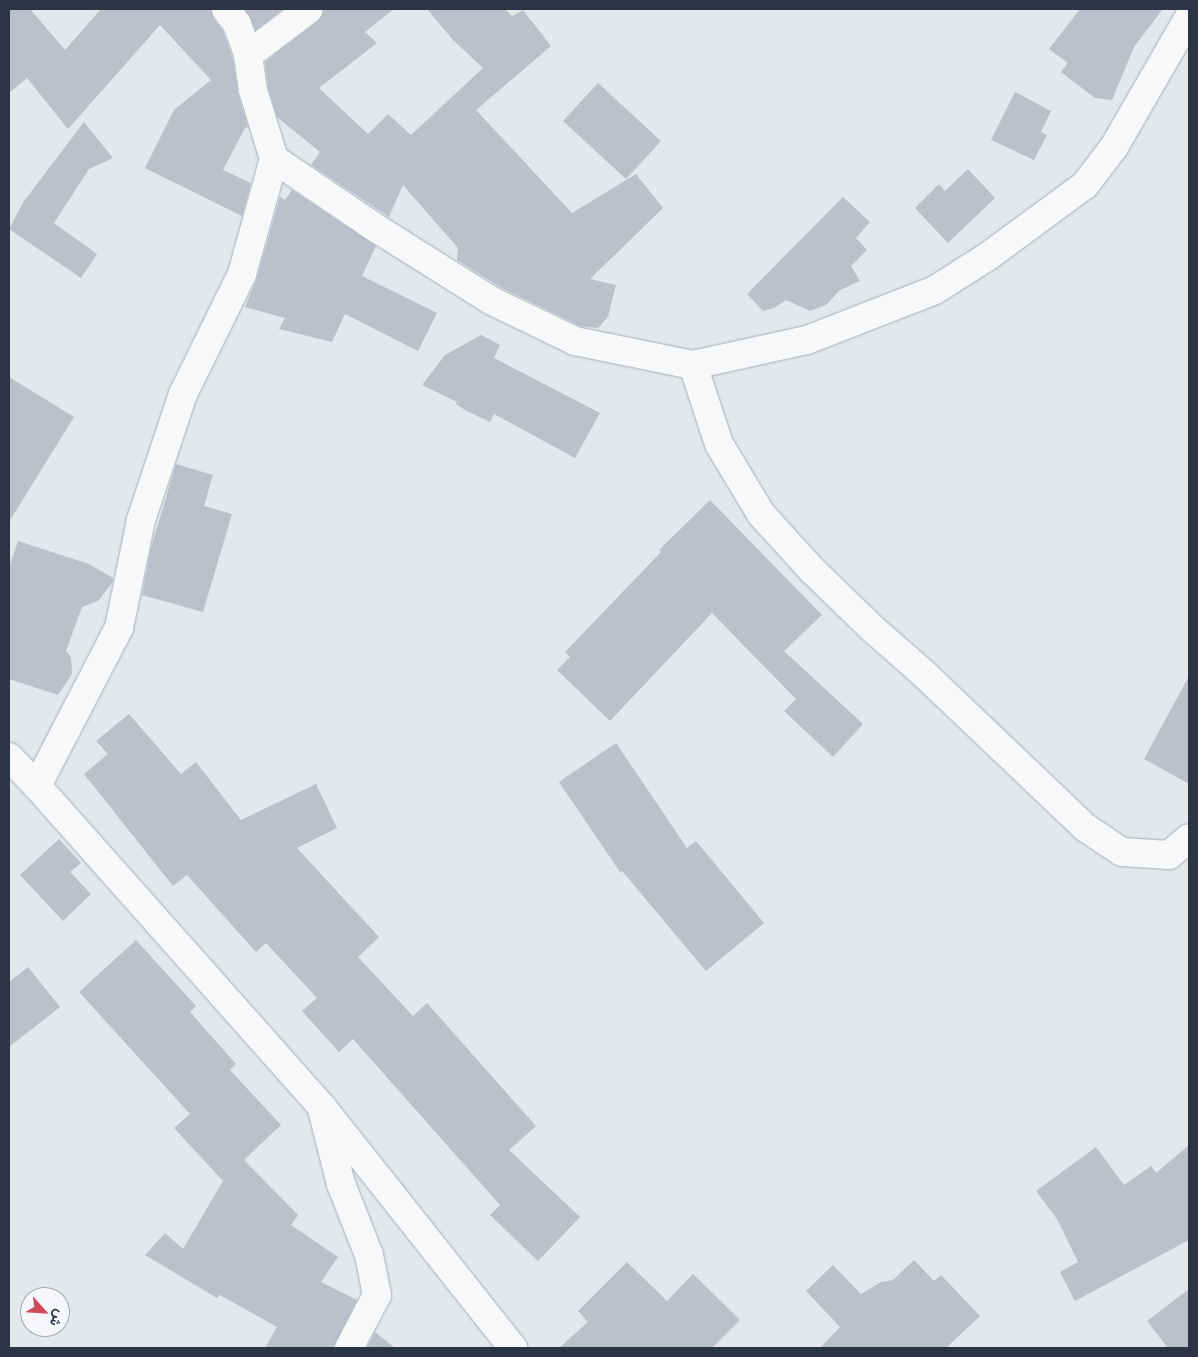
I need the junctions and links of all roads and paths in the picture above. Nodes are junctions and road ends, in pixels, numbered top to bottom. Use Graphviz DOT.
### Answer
graph roads {
  1 [pos="226,9"];
  2 [pos="309,9"];
  3 [pos="1189,17"];
  4 [pos="248,55"];
  5 [pos="274,159"];
  6 [pos="693,365"];
  7 [pos="9,757"];
  8 [pos="37,786"];
  9 [pos="1189,838"];
  10 [pos="322,1107"];
  11 [pos="349,1348"];
  12 [pos="513,1348"];
  1 -- 4 [label="street"];
  2 -- 4 [label="street"];
  3 -- 6 [label="street"];
  4 -- 5 [label="street"];
  5 -- 6 [label="street"];
  5 -- 8 [label="street"];
  6 -- 9 [label="street"];
  7 -- 8 [label="street"];
  8 -- 10 [label="street"];
  10 -- 11 [label="street"];
  10 -- 12 [label="street"];
}
